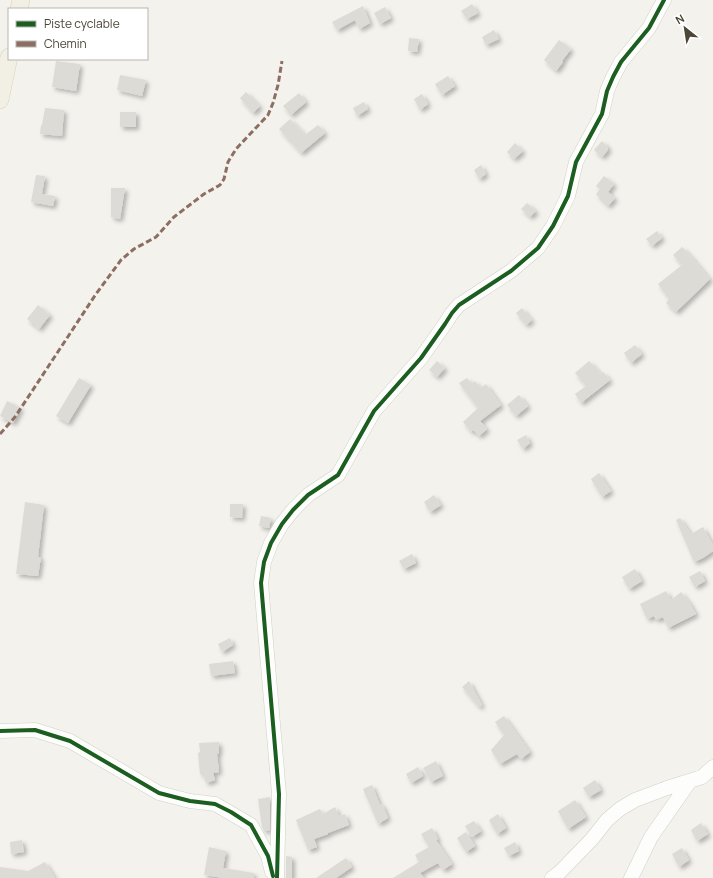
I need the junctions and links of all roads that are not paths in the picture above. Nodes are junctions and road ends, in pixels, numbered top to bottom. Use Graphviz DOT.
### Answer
graph roads {
  1 [pos="664,0"];
  2 [pos="8,60"];
  3 [pos="0,100"];
  4 [pos="0,731"];
  5 [pos="713,767"];
  6 [pos="701,778"];
  7 [pos="275,878"];
  8 [pos="552,878"];
  9 [pos="631,878"];
  1 -- 7 [label="street"];
  2 -- 3 [label="main road"];
  4 -- 7 [label="street"];
  5 -- 6 [label="street"];
  6 -- 8 [label="street"];
  6 -- 9 [label="street"];
}
